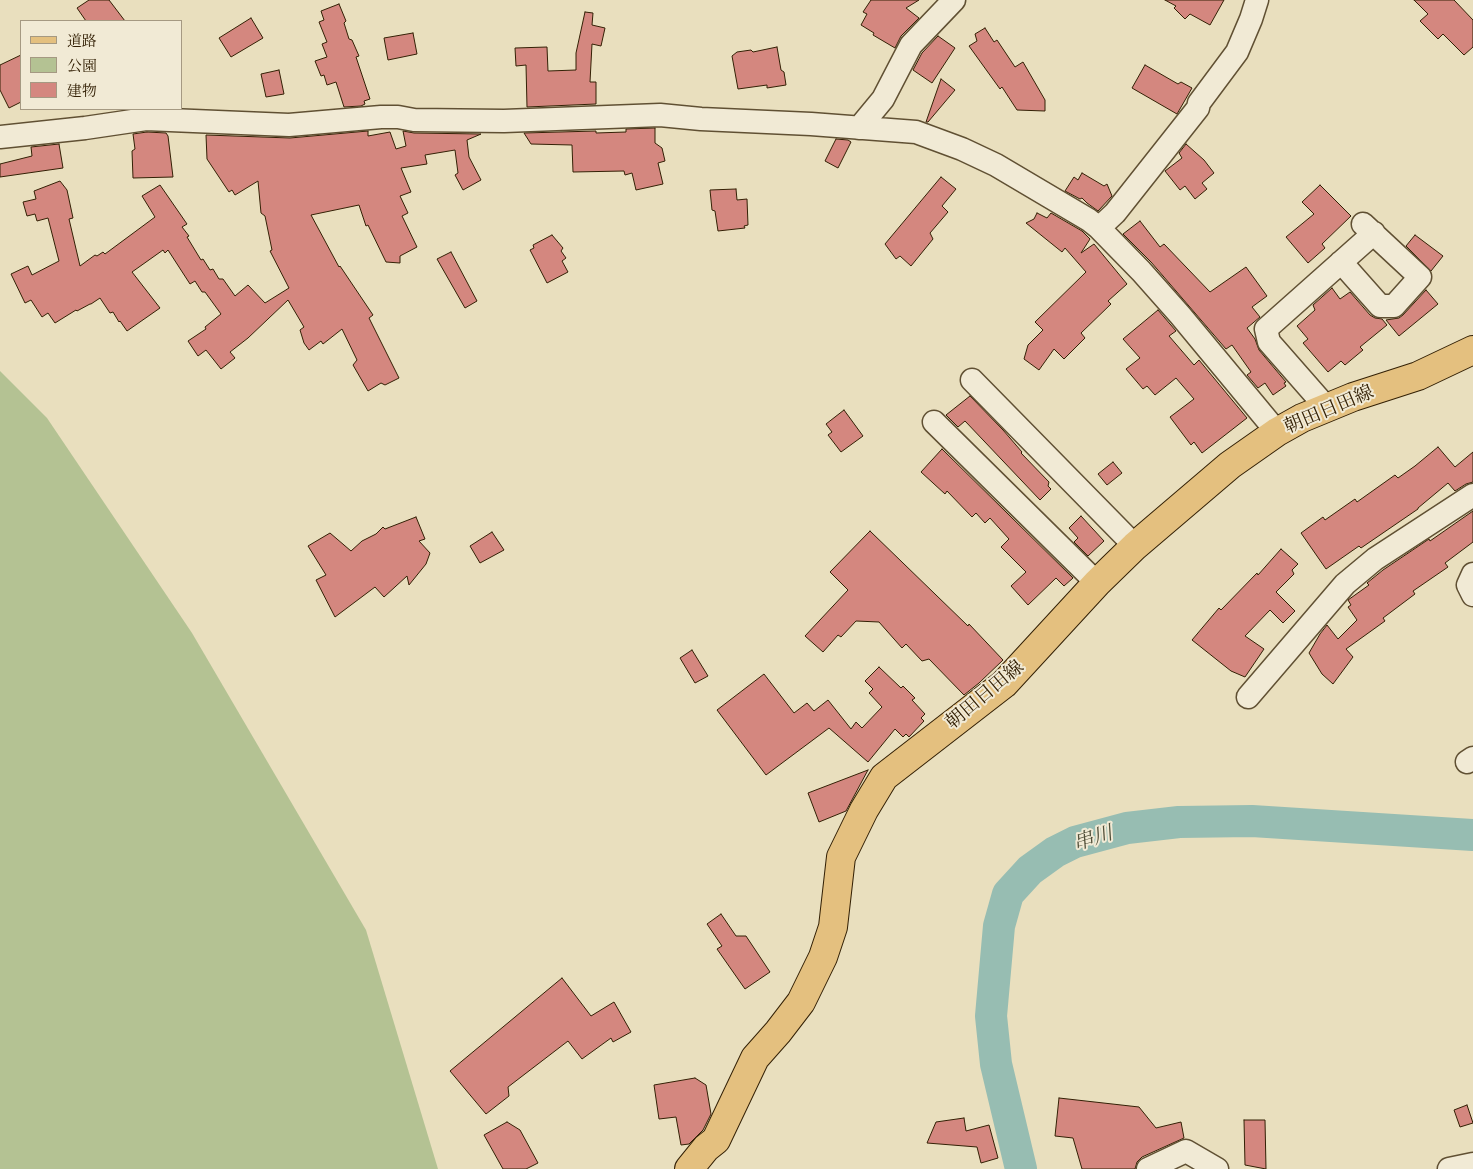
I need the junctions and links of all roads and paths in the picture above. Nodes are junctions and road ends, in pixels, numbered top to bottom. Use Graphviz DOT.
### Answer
graph roads {
  1 [pos="954,0"];
  2 [pos="1257,0"];
  3 [pos="859,128"];
  4 [pos="0,136"];
  5 [pos="1099,228"];
  6 [pos="1341,262"];
  7 [pos="1473,350"];
  8 [pos="972,380"];
  9 [pos="1326,407"];
  10 [pos="934,422"];
  11 [pos="1278,432"];
  12 [pos="1473,495"];
  13 [pos="1135,546"];
  14 [pos="1473,574"];
  15 [pos="1097,583"];
  16 [pos="1473,595"];
  17 [pos="1248,697"];
  18 [pos="1473,1164"];
  19 [pos="689,1169"];
  20 [pos="1148,1169"];
  21 [pos="1217,1169"];
  22 [pos="1449,1169"];
  1 -- 3 [label="street"];
  2 -- 5 [label="street"];
  3 -- 4 [label="street"];
  3 -- 5 [label="street"];
  5 -- 11 [label="street"];
  6 -- 6 [label="street"];
  6 -- 9 [label="street"];
  7 -- 9 [label="main road, 朝田日田線"];
  8 -- 13 [label="street"];
  9 -- 11 [label="main road, 朝田日田線"];
  10 -- 15 [label="street"];
  11 -- 13 [label="main road, 朝田日田線"];
  12 -- 17 [label="street"];
  13 -- 15 [label="main road, 朝田日田線"];
  14 -- 16 [label="street"];
  15 -- 19 [label="main road, 朝田日田線"];
  18 -- 22 [label="street"];
  20 -- 21 [label="street"];
}
